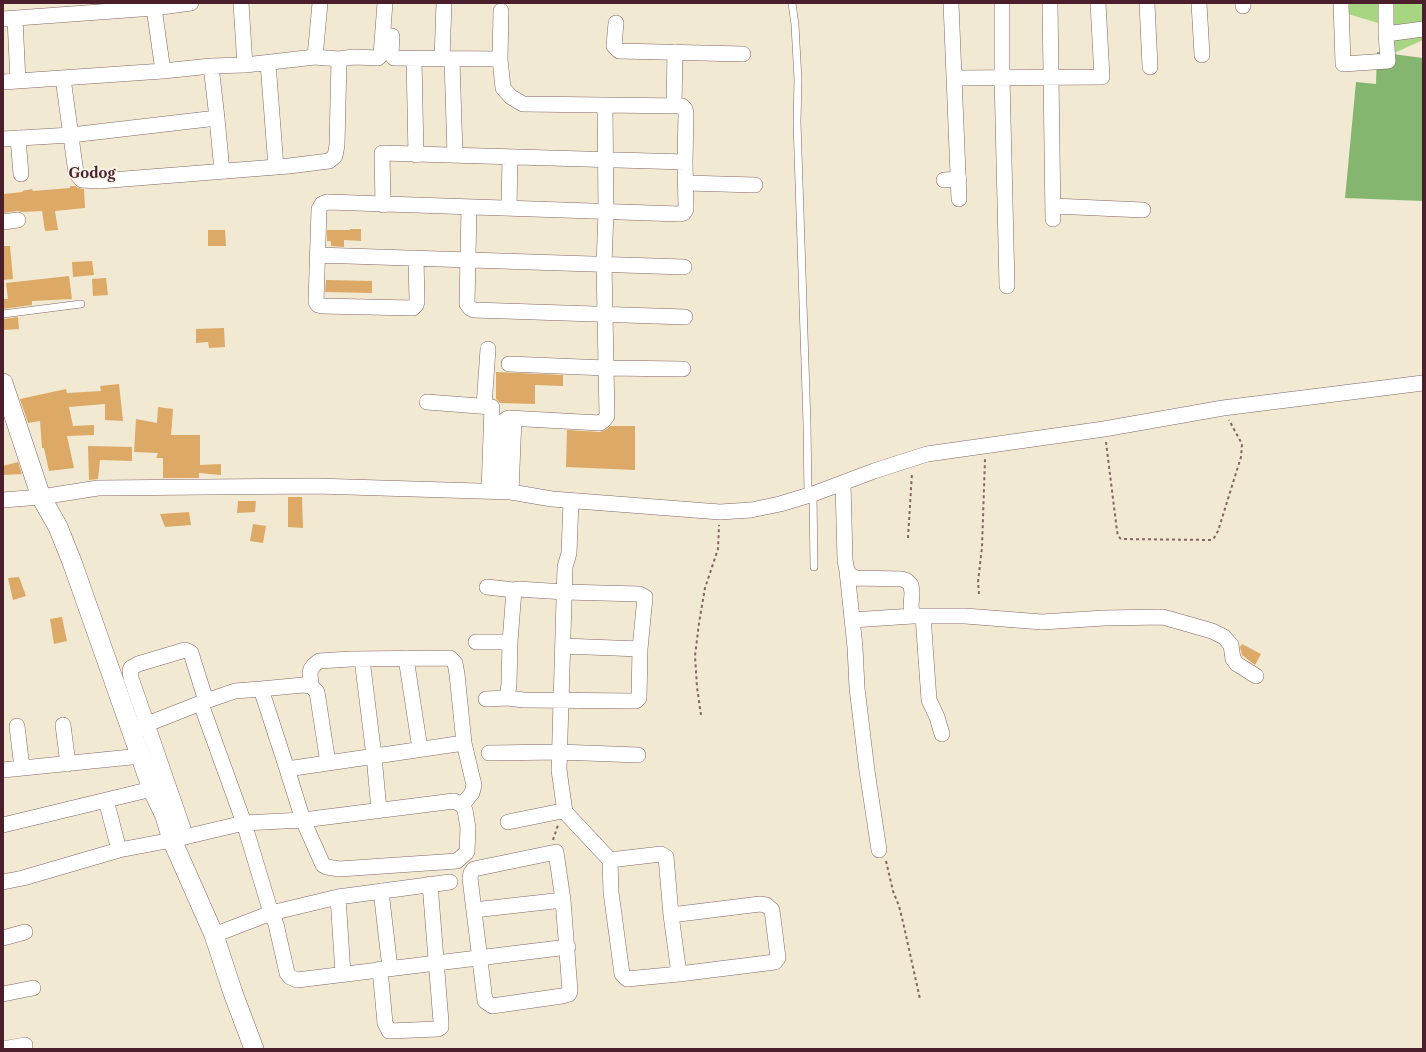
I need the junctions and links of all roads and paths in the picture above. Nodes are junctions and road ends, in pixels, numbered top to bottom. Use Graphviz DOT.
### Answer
graph roads {
  1 [pos="191,3"];
  2 [pos="242,3"];
  3 [pos="320,3"];
  4 [pos="384,3"];
  5 [pos="394,3"];
  6 [pos="444,3"];
  7 [pos="792,3"];
  8 [pos="951,3"];
  9 [pos="1002,3"];
  10 [pos="1050,3"];
  11 [pos="1098,3"];
  12 [pos="1147,3"];
  13 [pos="1199,3"];
  14 [pos="1341,3"];
  15 [pos="1386,3"];
  16 [pos="154,8"];
  17 [pos="501,11"];
  18 [pos="9,19"];
  19 [pos="616,23"];
  20 [pos="1423,29"];
  21 [pos="1386,34"];
  22 [pos="675,52"];
  23 [pos="743,54"];
  24 [pos="1202,55"];
  25 [pos="315,57"];
  26 [pos="339,59"];
  27 [pos="414,59"];
  28 [pos="500,59"];
  29 [pos="447,60"];
  30 [pos="268,63"];
  31 [pos="245,65"];
  32 [pos="211,66"];
  33 [pos="1150,67"];
  34 [pos="163,71"];
  35 [pos="1002,77"];
  36 [pos="1051,77"];
  37 [pos="63,78"];
  38 [pos="955,78"];
  39 [pos="18,81"];
  40 [pos="3,82"];
  41 [pos="605,106"];
  42 [pos="674,106"];
  43 [pos="217,118"];
  44 [pos="71,135"];
  45 [pos="3,138"];
  46 [pos="18,138"];
  47 [pos="416,154"];
  48 [pos="455,155"];
  49 [pos="510,158"];
  50 [pos="606,160"];
  51 [pos="685,162"];
  52 [pos="276,167"];
  53 [pos="222,171"];
  54 [pos="21,174"];
  55 [pos="686,183"];
  56 [pos="755,185"];
  57 [pos="959,199"];
  58 [pos="383,205"];
  59 [pos="469,207"];
  60 [pos="509,208"];
  61 [pos="1143,210"];
  62 [pos="606,212"];
  63 [pos="18,220"];
  64 [pos="3,222"];
  65 [pos="316,254"];
  66 [pos="416,258"];
  67 [pos="468,260"];
  68 [pos="604,264"];
  69 [pos="684,267"];
  70 [pos="1007,286"];
  71 [pos="81,304"];
  72 [pos="3,314"];
  73 [pos="606,314"];
  74 [pos="684,317"];
  75 [pos="488,349"];
  76 [pos="508,364"];
  77 [pos="606,368"];
  78 [pos="683,369"];
  79 [pos="3,383"];
  80 [pos="1423,383"];
  81 [pos="427,402"];
  82 [pos="484,406"];
  83 [pos="1223,408"];
  84 [pos="1104,429"];
  85 [pos="986,445"];
  86 [pos="913,458"];
  87 [pos="843,483"];
  88 [pos="500,492"];
  89 [pos="811,495"];
  90 [pos="41,497"];
  91 [pos="3,500"];
  92 [pos="571,501"];
  93 [pos="720,512"];
  94 [pos="908,538"];
  95 [pos="814,567"];
  96 [pos="847,571"];
  97 [pos="487,587"];
  98 [pos="514,590"];
  99 [pos="568,592"];
  100 [pos="978,594"];
  101 [pos="918,616"];
  102 [pos="852,620"];
  103 [pos="476,642"];
  104 [pos="510,642"];
  105 [pos="567,646"];
  106 [pos="640,649"];
  107 [pos="406,658"];
  108 [pos="362,659"];
  109 [pos="1256,676"];
  110 [pos="311,686"];
  111 [pos="261,689"];
  112 [pos="508,698"];
  113 [pos="486,699"];
  114 [pos="565,700"];
  115 [pos="203,702"];
  116 [pos="701,715"];
  117 [pos="63,725"];
  118 [pos="18,726"];
  119 [pos="140,727"];
  120 [pos="942,734"];
  121 [pos="464,743"];
  122 [pos="420,749"];
  123 [pos="562,752"];
  124 [pos="489,753"];
  125 [pos="638,754"];
  126 [pos="141,756"];
  127 [pos="374,756"];
  128 [pos="328,763"];
  129 [pos="68,764"];
  130 [pos="22,768"];
  131 [pos="287,769"];
  132 [pos="3,770"];
  133 [pos="152,789"];
  134 [pos="106,800"];
  135 [pos="462,805"];
  136 [pos="379,810"];
  137 [pos="563,812"];
  138 [pos="303,820"];
  139 [pos="508,822"];
  140 [pos="244,823"];
  141 [pos="3,825"];
  142 [pos="179,839"];
  143 [pos="119,850"];
  144 [pos="879,850"];
  145 [pos="556,852"];
  146 [pos="610,860"];
  147 [pos="3,882"];
  148 [pos="450,882"];
  149 [pos="430,884"];
  150 [pos="381,891"];
  151 [pos="338,897"];
  152 [pos="563,900"];
  153 [pos="474,910"];
  154 [pos="271,913"];
  155 [pos="671,915"];
  156 [pos="25,932"];
  157 [pos="214,936"];
  158 [pos="3,938"];
  159 [pos="568,947"];
  160 [pos="479,957"];
  161 [pos="437,963"];
  162 [pos="385,969"];
  163 [pos="343,974"];
  164 [pos="679,974"];
  165 [pos="33,988"];
  166 [pos="3,994"];
  167 [pos="920,999"];
  168 [pos="26,1045"];
  169 [pos="3,1049"];
  170 [pos="254,1049"];
  1 -- 16 [label="street"];
  2 -- 31 [label="street"];
  3 -- 25 [label="street"];
  4 -- 26 [label="street"];
  5 -- 27 [label="street"];
  6 -- 29 [label="street"];
  7 -- 89 [label="lane"];
  8 -- 38 [label="street"];
  9 -- 35 [label="street"];
  10 -- 36 [label="street"];
  11 -- 36 [label="street"];
  12 -- 33 [label="street"];
  13 -- 24 [label="street"];
  14 -- 21 [label="street"];
  15 -- 21 [label="street"];
  16 -- 18 [label="street"];
  16 -- 34 [label="street"];
  17 -- 28 [label="street"];
  18 -- 39 [label="street"];
  19 -- 22 [label="street"];
  20 -- 21 [label="street"];
  22 -- 23 [label="street"];
  22 -- 42 [label="street"];
  25 -- 26 [label="street"];
  25 -- 30 [label="street"];
  26 -- 52 [label="street"];
  27 -- 29 [label="street"];
  27 -- 47 [label="street"];
  28 -- 29 [label="street"];
  28 -- 41 [label="street"];
  29 -- 48 [label="street"];
  30 -- 31 [label="street"];
  30 -- 52 [label="street"];
  31 -- 32 [label="street"];
  32 -- 34 [label="street"];
  32 -- 43 [label="street"];
  34 -- 37 [label="street"];
  35 -- 36 [label="street"];
  35 -- 38 [label="street"];
  35 -- 70 [label="street"];
  36 -- 61 [label="street"];
  37 -- 39 [label="street"];
  37 -- 44 [label="street"];
  38 -- 57 [label="street"];
  39 -- 40 [label="street"];
  41 -- 42 [label="street"];
  41 -- 50 [label="street"];
  42 -- 51 [label="street"];
  43 -- 44 [label="street"];
  43 -- 53 [label="street"];
  44 -- 46 [label="street"];
  44 -- 53 [label="street"];
  45 -- 46 [label="street"];
  46 -- 54 [label="street"];
  47 -- 48 [label="street"];
  47 -- 58 [label="street"];
  48 -- 49 [label="street"];
  49 -- 50 [label="street"];
  49 -- 60 [label="street"];
  50 -- 51 [label="street"];
  50 -- 62 [label="street"];
  51 -- 55 [label="street"];
  52 -- 53 [label="street"];
  55 -- 56 [label="street"];
  55 -- 62 [label="street"];
  58 -- 59 [label="street"];
  58 -- 65 [label="street"];
  59 -- 60 [label="street"];
  59 -- 67 [label="street"];
  60 -- 62 [label="street"];
  62 -- 68 [label="street"];
  63 -- 64 [label="street"];
  65 -- 66 [label="street"];
  65 -- 66 [label="street"];
  66 -- 67 [label="street"];
  67 -- 68 [label="street"];
  67 -- 73 [label="street"];
  68 -- 69 [label="street"];
  68 -- 73 [label="street"];
  71 -- 72 [label="lane"];
  73 -- 74 [label="street"];
  73 -- 77 [label="street"];
  75 -- 82 [label="street"];
  76 -- 77 [label="street"];
  77 -- 78 [label="street"];
  77 -- 88 [label="street"];
  79 -- 90 [label="street"];
  80 -- 83 [label="street"];
  81 -- 82 [label="street"];
  82 -- 88 [label="street"];
  83 -- 84 [label="street"];
  83 -- 84 [label="path"];
  84 -- 85 [label="street"];
  85 -- 86 [label="street"];
  85 -- 100 [label="path"];
  86 -- 87 [label="street"];
  86 -- 94 [label="path"];
  87 -- 89 [label="street"];
  87 -- 96 [label="street"];
  88 -- 90 [label="street"];
  88 -- 92 [label="street"];
  89 -- 93 [label="street"];
  89 -- 95 [label="lane"];
  90 -- 91 [label="street"];
  90 -- 119 [label="street"];
  92 -- 93 [label="street"];
  92 -- 99 [label="street"];
  93 -- 116 [label="path"];
  96 -- 101 [label="street"];
  96 -- 102 [label="street"];
  97 -- 98 [label="street"];
  98 -- 99 [label="street"];
  98 -- 104 [label="street"];
  99 -- 105 [label="street"];
  99 -- 106 [label="street"];
  101 -- 102 [label="street"];
  101 -- 109 [label="street"];
  101 -- 120 [label="street"];
  102 -- 144 [label="street"];
  103 -- 104 [label="street"];
  104 -- 112 [label="street"];
  105 -- 106 [label="street"];
  105 -- 114 [label="street"];
  106 -- 114 [label="street"];
  107 -- 108 [label="street"];
  107 -- 121 [label="street"];
  107 -- 122 [label="street"];
  108 -- 110 [label="street"];
  108 -- 127 [label="street"];
  110 -- 111 [label="street"];
  110 -- 128 [label="street"];
  111 -- 115 [label="street"];
  111 -- 131 [label="street"];
  112 -- 113 [label="street"];
  112 -- 114 [label="street"];
  114 -- 123 [label="street"];
  115 -- 119 [label="street"];
  115 -- 119 [label="street"];
  115 -- 140 [label="street"];
  117 -- 129 [label="street"];
  118 -- 130 [label="street"];
  119 -- 126 [label="street"];
  119 -- 142 [label="street"];
  121 -- 122 [label="street"];
  121 -- 135 [label="street"];
  122 -- 127 [label="street"];
  123 -- 124 [label="street"];
  123 -- 125 [label="street"];
  123 -- 137 [label="street"];
  126 -- 129 [label="street"];
  126 -- 133 [label="street"];
  127 -- 128 [label="street"];
  127 -- 136 [label="street"];
  128 -- 131 [label="street"];
  129 -- 130 [label="street"];
  130 -- 132 [label="street"];
  131 -- 138 [label="street"];
  133 -- 134 [label="street"];
  133 -- 142 [label="street"];
  134 -- 141 [label="street"];
  134 -- 143 [label="street"];
  135 -- 136 [label="street"];
  135 -- 138 [label="street"];
  136 -- 138 [label="street"];
  137 -- 139 [label="street"];
  137 -- 145 [label="path"];
  137 -- 146 [label="street"];
  138 -- 140 [label="street"];
  140 -- 142 [label="street"];
  140 -- 154 [label="street"];
  142 -- 143 [label="street"];
  142 -- 157 [label="street"];
  143 -- 147 [label="street"];
  144 -- 167 [label="path"];
  145 -- 152 [label="street"];
  145 -- 153 [label="street"];
  146 -- 155 [label="street"];
  146 -- 164 [label="street"];
  148 -- 149 [label="street"];
  149 -- 150 [label="street"];
  149 -- 161 [label="street"];
  150 -- 151 [label="street"];
  150 -- 162 [label="street"];
  151 -- 154 [label="street"];
  151 -- 163 [label="street"];
  152 -- 153 [label="street"];
  152 -- 159 [label="street"];
  153 -- 160 [label="street"];
  154 -- 157 [label="street"];
  154 -- 163 [label="street"];
  155 -- 164 [label="street"];
  155 -- 164 [label="street"];
  156 -- 158 [label="street"];
  157 -- 170 [label="street"];
  159 -- 160 [label="street"];
  159 -- 160 [label="street"];
  160 -- 161 [label="street"];
  161 -- 162 [label="street"];
  161 -- 162 [label="street"];
  162 -- 163 [label="street"];
  165 -- 166 [label="street"];
  168 -- 169 [label="street"];
}
